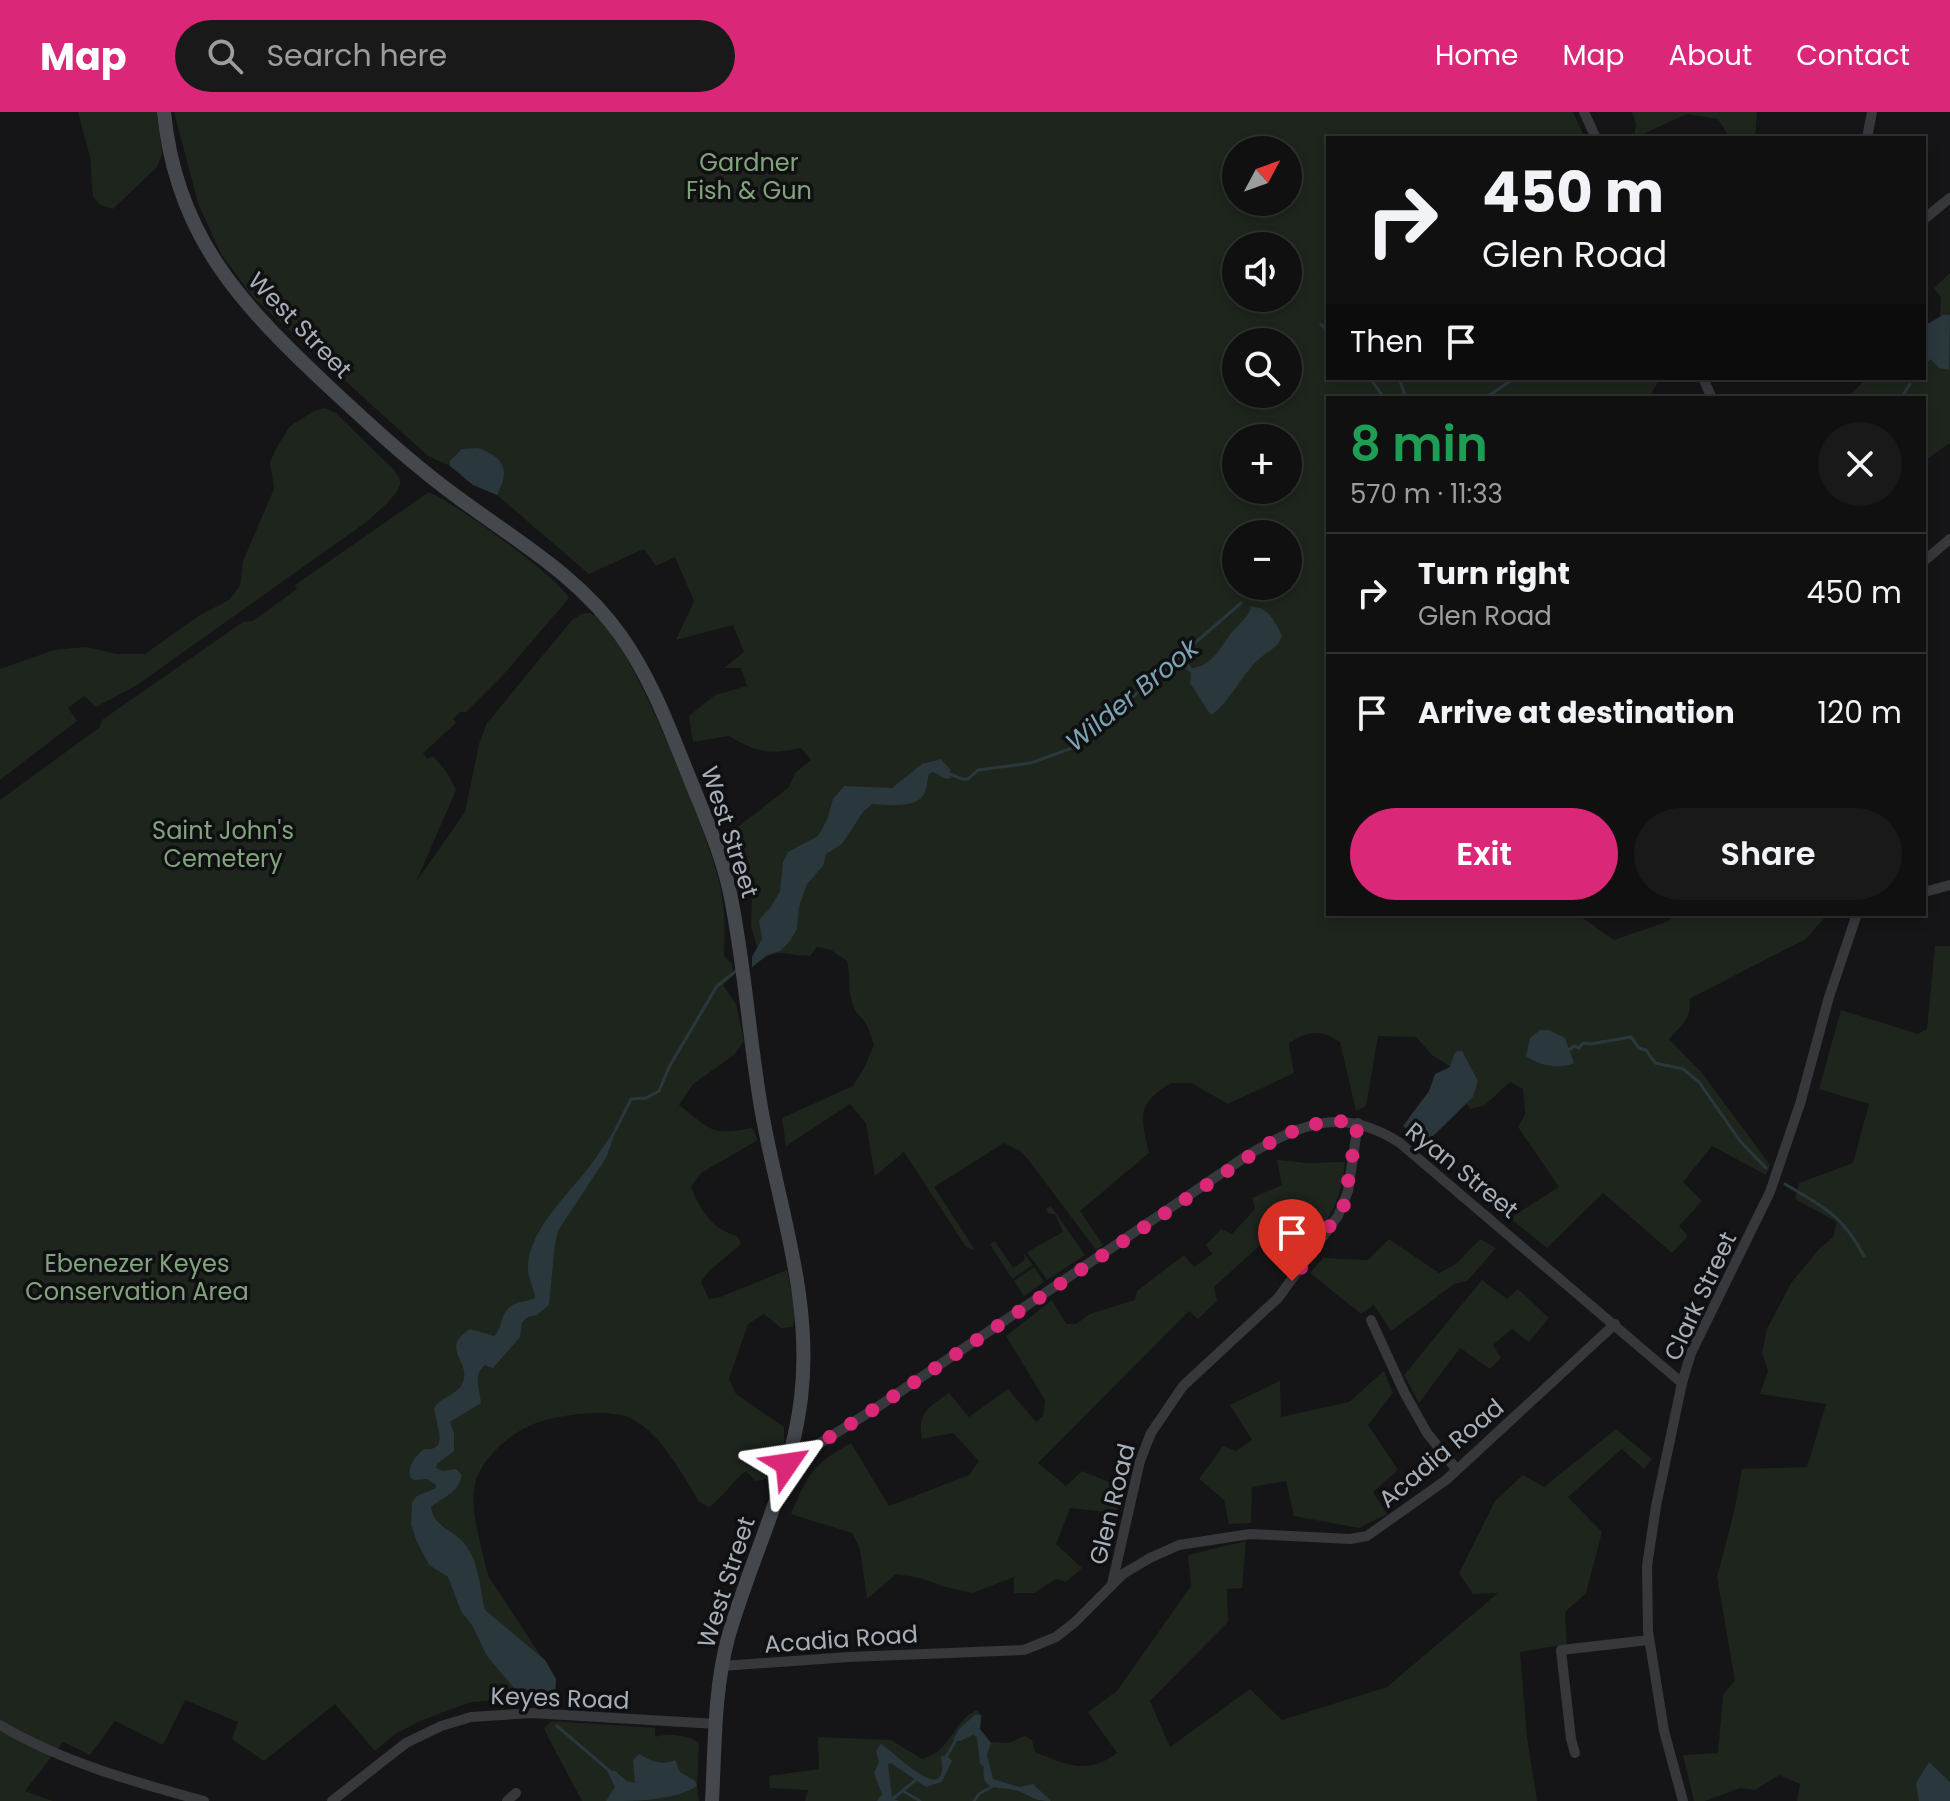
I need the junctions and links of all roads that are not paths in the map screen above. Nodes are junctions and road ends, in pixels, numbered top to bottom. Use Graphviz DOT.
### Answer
graph roads {
  1 [pos="164,112"];
  2 [pos="1584,112"];
  3 [pos="1872,112"];
  4 [pos="1595,136"];
  5 [pos="1867,136"];
  6 [pos="1950,198"];
  7 [pos="1926,217"];
  8 [pos="1950,539"];
  9 [pos="1926,557"];
  10 [pos="1950,885"];
  11 [pos="1926,891"];
  12 [pos="1856,916"];
  13 [pos="1358,1123"];
  14 [pos="1371,1320"];
  15 [pos="1615,1324"];
  16 [pos="1682,1383"];
  17 [pos="787,1464"];
  18 [pos="1457,1470"];
  19 [pos="1112,1584"];
  20 [pos="1649,1640"];
  21 [pos="722,1666"];
  22 [pos="717,1724"];
  23 [pos="0,1725"];
  24 [pos="1575,1753"];
  25 [pos="516,1793"];
  26 [pos="204,1801"];
  27 [pos="332,1801"];
  28 [pos="507,1801"];
  29 [pos="712,1801"];
  30 [pos="1683,1801"];
  1 -- 17 [label="main road, West Street"];
  2 -- 4 [label="street"];
  3 -- 5 [label="street"];
  6 -- 7 [label="street"];
  8 -- 9 [label="street"];
  10 -- 11 [label="street"];
  12 -- 16 [label="street, Clark Street"];
  13 -- 15 [label="street, Ryan Street"];
  13 -- 17 [label="street, Ryan Street"];
  13 -- 19 [label="street, Glen Road"];
  14 -- 18 [label="street"];
  15 -- 16 [label="street, Ryan Street"];
  15 -- 18 [label="street, Acadia Road"];
  16 -- 20 [label="street, Clark Street"];
  17 -- 21 [label="main road, West Street"];
  18 -- 19 [label="street, Acadia Road"];
  19 -- 21 [label="street, Acadia Road"];
  20 -- 24 [label="street"];
  20 -- 30 [label="street, Clark Street"];
  21 -- 22 [label="main road, West Street"];
  22 -- 27 [label="street, Keyes Road"];
  22 -- 29 [label="main road, West Street"];
  23 -- 26 [label="street"];
  25 -- 28 [label="street"];
}
